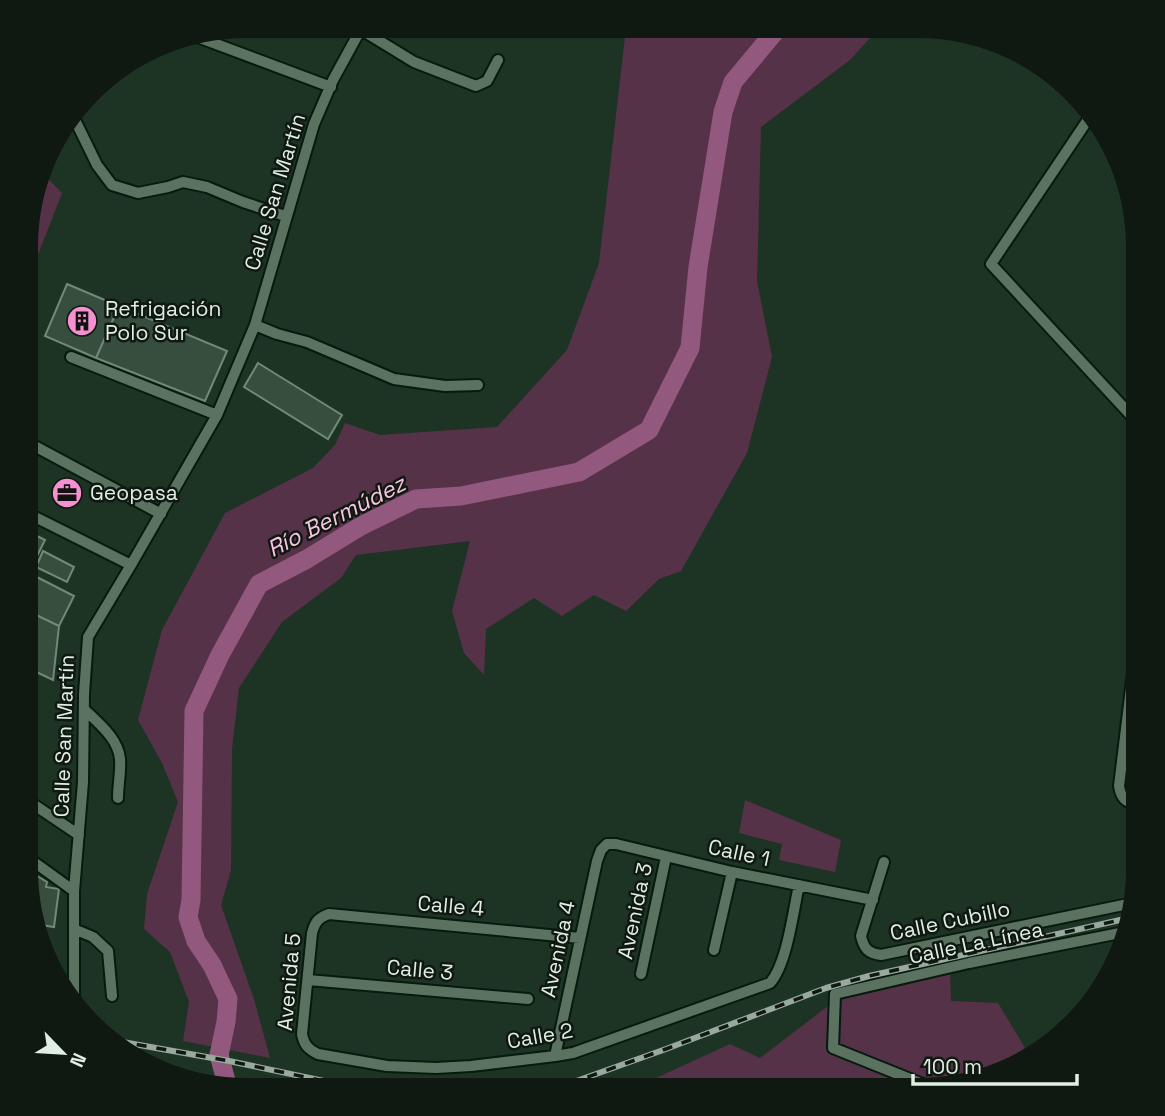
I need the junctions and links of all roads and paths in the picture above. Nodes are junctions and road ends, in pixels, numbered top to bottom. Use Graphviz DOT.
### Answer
graph roads {
  1 [pos="353,39"];
  2 [pos="377,39"];
  3 [pos="210,42"];
  4 [pos="498,60"];
  5 [pos="331,86"];
  6 [pos="1086,123"];
  7 [pos="78,126"];
  8 [pos="285,216"];
  9 [pos="255,325"];
  10 [pos="71,357"];
  11 [pos="478,385"];
  12 [pos="1126,410"];
  13 [pos="216,415"];
  14 [pos="38,448"];
  15 [pos="161,514"];
  16 [pos="38,519"];
  17 [pos="131,565"];
  18 [pos="84,709"];
  19 [pos="1126,729"];
  20 [pos="118,798"];
  21 [pos="1126,800"];
  22 [pos="39,808"];
  23 [pos="79,835"];
  24 [pos="601,850"];
  25 [pos="666,857"];
  26 [pos="884,862"];
  27 [pos="39,866"];
  28 [pos="732,872"];
  29 [pos="800,885"];
  30 [pos="74,891"];
  31 [pos="873,900"];
  32 [pos="1124,905"];
  33 [pos="320,918"];
  34 [pos="74,929"];
  35 [pos="1116,934"];
  36 [pos="580,938"];
  37 [pos="714,950"];
  38 [pos="641,974"];
  39 [pos="309,980"];
  40 [pos="74,985"];
  41 [pos="112,996"];
  42 [pos="528,999"];
  43 [pos="309,1050"];
  44 [pos="555,1056"];
  45 [pos="905,1077"];
  1 -- 5 [label="street, Calle San Martín"];
  2 -- 4 [label="street"];
  3 -- 5 [label="street"];
  5 -- 8 [label="street, Calle San Martín"];
  6 -- 12 [label="street"];
  7 -- 8 [label="street"];
  8 -- 9 [label="street, Calle San Martín"];
  9 -- 11 [label="street"];
  9 -- 13 [label="street, Calle San Martín"];
  10 -- 13 [label="street"];
  13 -- 15 [label="street, Calle San Martín"];
  14 -- 15 [label="street"];
  15 -- 17 [label="street, Calle San Martín"];
  16 -- 17 [label="street"];
  17 -- 18 [label="street, Calle San Martín"];
  18 -- 20 [label="street"];
  18 -- 23 [label="street, Calle San Martín"];
  19 -- 21 [label="street"];
  22 -- 23 [label="street"];
  23 -- 30 [label="street, Calle San Martín"];
  24 -- 25 [label="street, Calle 1"];
  24 -- 36 [label="street, Avenida 4"];
  25 -- 28 [label="street, Calle 1"];
  25 -- 38 [label="street, Avenida 3"];
  26 -- 31 [label="street, Calle Cubillo"];
  27 -- 30 [label="street"];
  28 -- 29 [label="street, Calle 1"];
  28 -- 37 [label="street"];
  29 -- 31 [label="street, Calle 1"];
  29 -- 44 [label="street, Calle 2"];
  30 -- 34 [label="street, Calle San Martín"];
  31 -- 32 [label="street, Calle Cubillo"];
  33 -- 36 [label="street, Calle 4"];
  33 -- 39 [label="street, Avenida 5"];
  34 -- 40 [label="street, Calle San Martín"];
  34 -- 41 [label="street"];
  35 -- 45 [label="street, Calle La Línea"];
  36 -- 44 [label="street, Avenida 4"];
  39 -- 42 [label="street, Calle 3"];
  39 -- 43 [label="street, Avenida 5"];
  43 -- 44 [label="street, Calle 2"];
}
